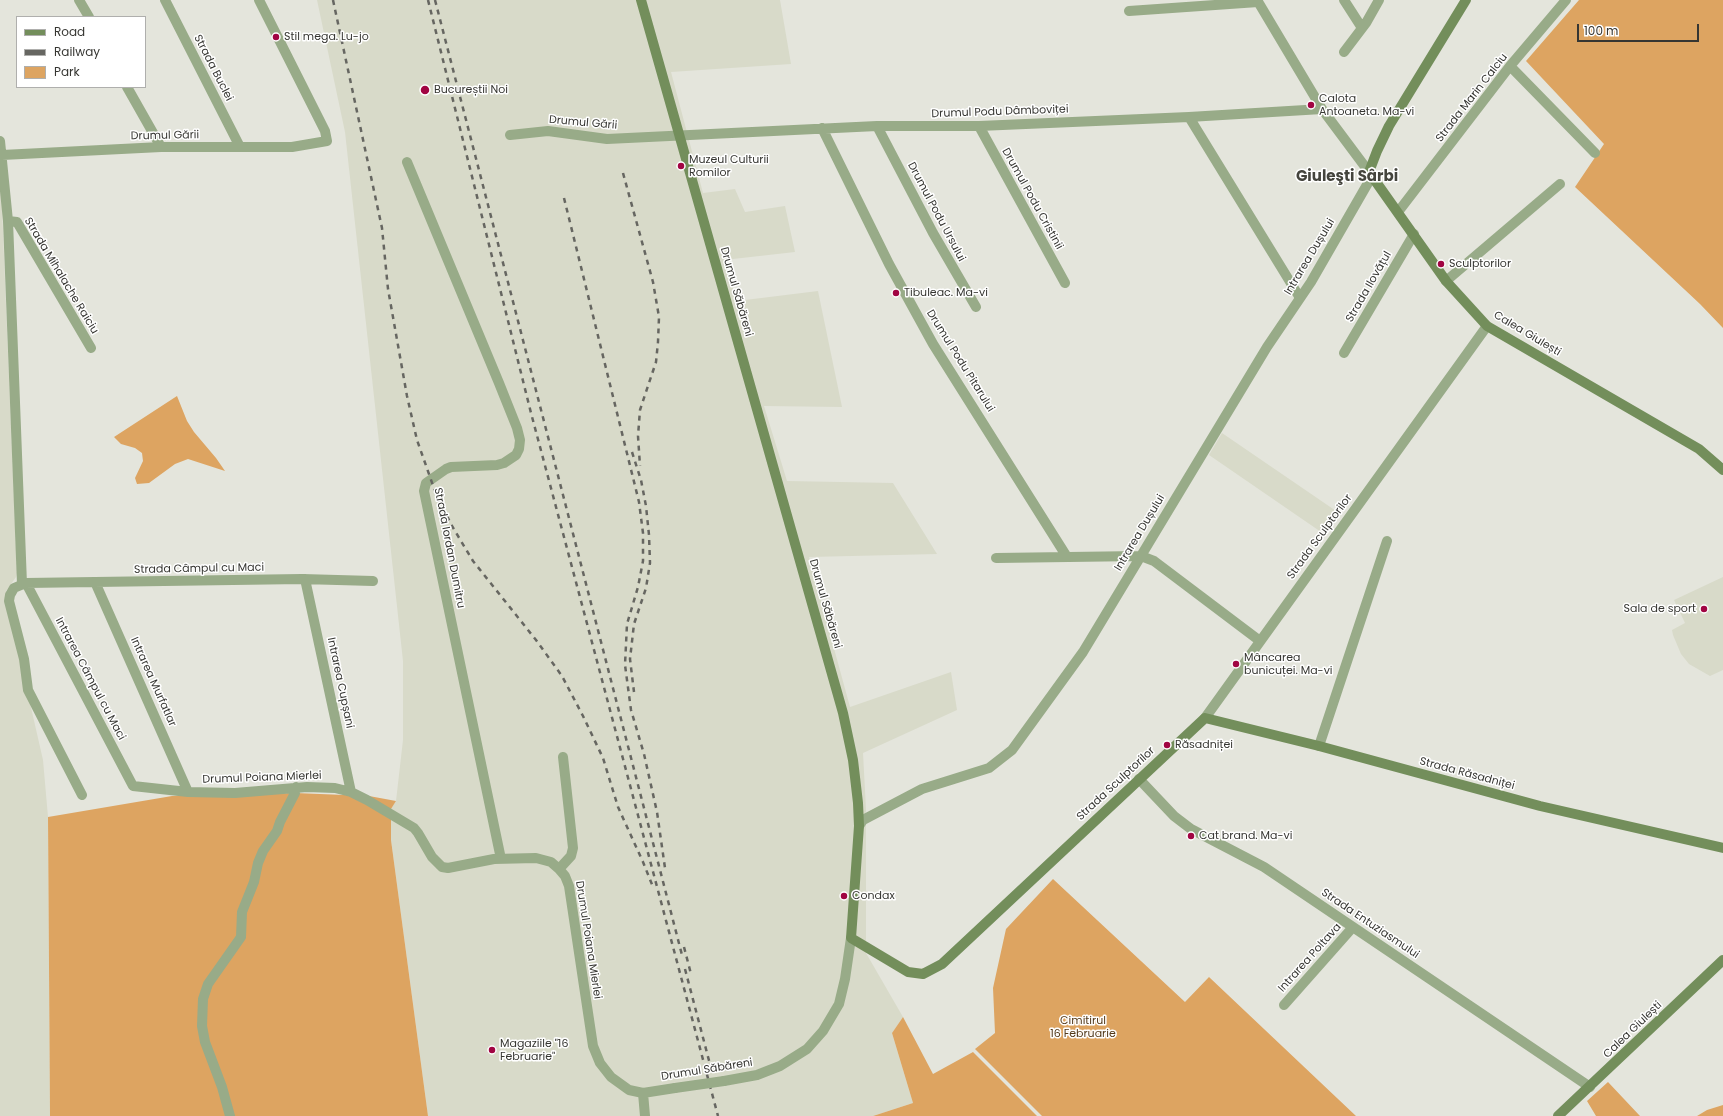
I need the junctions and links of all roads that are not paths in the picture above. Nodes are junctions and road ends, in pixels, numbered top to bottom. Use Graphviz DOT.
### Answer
graph roads {
  1 [pos="80,0"];
  2 [pos="166,0"];
  3 [pos="259,0"];
  4 [pos="641,0"];
  5 [pos="1344,0"];
  6 [pos="1379,0"];
  7 [pos="1466,0"];
  8 [pos="1566,0"];
  9 [pos="1258,1"];
  10 [pos="1129,11"];
  11 [pos="88,16"];
  12 [pos="1362,28"];
  13 [pos="1344,52"];
  14 [pos="1510,66"];
  15 [pos="128,88"];
  16 [pos="1322,110"];
  17 [pos="1189,117"];
  18 [pos="877,126"];
  19 [pos="979,126"];
  20 [pos="822,128"];
  21 [pos="510,135"];
  22 [pos="679,137"];
  23 [pos="0,141"];
  24 [pos="161,147"];
  25 [pos="240,147"];
  26 [pos="1595,153"];
  27 [pos="2,155"];
  28 [pos="407,162"];
  29 [pos="1371,174"];
  30 [pos="1560,184"];
  31 [pos="1398,212"];
  32 [pos="8,221"];
  33 [pos="1414,234"];
  34 [pos="1446,281"];
  35 [pos="1065,283"];
  36 [pos="1300,298"];
  37 [pos="976,307"];
  38 [pos="1487,326"];
  39 [pos="91,348"];
  40 [pos="1344,353"];
  41 [pos="1723,470"];
  42 [pos="1387,541"];
  43 [pos="1141,556"];
  44 [pos="1067,557"];
  45 [pos="996,558"];
  46 [pos="305,579"];
  47 [pos="373,581"];
  48 [pos="95,582"];
  49 [pos="24,584"];
  50 [pos="1260,641"];
  51 [pos="1205,718"];
  52 [pos="1319,746"];
  53 [pos="563,757"];
  54 [pos="1139,779"];
  55 [pos="132,786"];
  56 [pos="296,787"];
  57 [pos="188,792"];
  58 [pos="351,792"];
  59 [pos="82,795"];
  60 [pos="859,826"];
  61 [pos="1723,848"];
  62 [pos="501,859"];
  63 [pos="560,868"];
  64 [pos="1353,927"];
  65 [pos="851,938"];
  66 [pos="1723,960"];
  67 [pos="1284,1004"];
  68 [pos="1590,1087"];
  69 [pos="643,1092"];
  70 [pos="230,1116"];
  71 [pos="645,1116"];
  72 [pos="1558,1116"];
  1 -- 11 [label="street"];
  2 -- 25 [label="street, Strada Buclei"];
  3 -- 25 [label="street, Drumul Gării"];
  4 -- 22 [label="main road, Drumul Săbăreni"];
  5 -- 12 [label="street"];
  6 -- 12 [label="street"];
  7 -- 29 [label="main road"];
  8 -- 14 [label="street, Strada Marin Calciu"];
  9 -- 10 [label="street"];
  9 -- 16 [label="street"];
  12 -- 13 [label="street"];
  14 -- 26 [label="street"];
  14 -- 31 [label="street, Strada Marin Calciu"];
  15 -- 24 [label="street"];
  16 -- 17 [label="street, Drumul Podu Dâmboviței"];
  16 -- 29 [label="street"];
  17 -- 19 [label="street, Drumul Podu Dâmboviței"];
  17 -- 36 [label="street"];
  18 -- 19 [label="street, Drumul Podu Dâmboviței"];
  18 -- 20 [label="street, Drumul Podu Dâmboviței"];
  18 -- 37 [label="street, Drumul Podu Ursului"];
  19 -- 35 [label="street, Drumul Podu Cristinii"];
  20 -- 22 [label="street, Drumul Podu Dâmboviței"];
  20 -- 44 [label="street, Drumul Podu Pitarului"];
  21 -- 22 [label="street, Drumul Gării"];
  22 -- 60 [label="main road, Drumul Săbăreni"];
  23 -- 27 [label="street"];
  24 -- 25 [label="street, Drumul Gării"];
  24 -- 27 [label="street, Drumul Gării"];
  27 -- 32 [label="street"];
  28 -- 62 [label="street, Strada Iordan Dumitru"];
  29 -- 31 [label="main road, Calea Giulești"];
  29 -- 36 [label="street, Intrarea Dușului"];
  30 -- 34 [label="street"];
  31 -- 33 [label="main road, Calea Giulești"];
  32 -- 39 [label="street, Strada Mihalache Raiciu"];
  32 -- 49 [label="street"];
  33 -- 34 [label="main road, Calea Giulești"];
  33 -- 40 [label="street, Strada Ilovățul"];
  34 -- 38 [label="main road, Calea Giulești"];
  36 -- 43 [label="street, Intrarea Dușului"];
  38 -- 41 [label="main road, Calea Giulești"];
  38 -- 50 [label="street, Strada Sculptorilor"];
  42 -- 52 [label="street"];
  43 -- 44 [label="street"];
  43 -- 50 [label="street"];
  43 -- 60 [label="street, Intrarea Dușului"];
  44 -- 45 [label="street"];
  46 -- 47 [label="street, Strada Câmpul cu Maci"];
  46 -- 48 [label="street, Strada Câmpul cu Maci"];
  46 -- 58 [label="street, Intrarea Cupșani"];
  48 -- 49 [label="street, Strada Câmpul cu Maci"];
  48 -- 57 [label="street, Intrarea Murfatlar"];
  49 -- 55 [label="street, Intrarea Câmpul cu Maci"];
  49 -- 59 [label="street"];
  50 -- 51 [label="street, Strada Sculptorilor"];
  51 -- 52 [label="main road, Strada Răsadniței"];
  51 -- 54 [label="main road, Strada Sculptorilor"];
  52 -- 61 [label="main road, Strada Răsadniței"];
  53 -- 63 [label="street"];
  54 -- 64 [label="street, Strada Entuziasmului"];
  54 -- 65 [label="main road, Strada Sculptorilor"];
  55 -- 57 [label="street, Drumul Poiana Mierlei"];
  56 -- 57 [label="street, Drumul Poiana Mierlei"];
  56 -- 58 [label="street, Drumul Poiana Mierlei"];
  56 -- 70 [label="street"];
  58 -- 62 [label="street, Drumul Poiana Mierlei"];
  60 -- 65 [label="main road, Drumul Săbăreni"];
  62 -- 63 [label="street, Drumul Poiana Mierlei"];
  63 -- 69 [label="street, Drumul Poiana Mierlei"];
  64 -- 67 [label="street, Intrarea Poltava"];
  64 -- 68 [label="street, Strada Entuziasmului"];
  65 -- 69 [label="street, Drumul Săbăreni, bridge"];
  66 -- 68 [label="main road, Calea Giulești"];
  68 -- 72 [label="main road, Calea Giulești"];
  69 -- 71 [label="street"];
}
